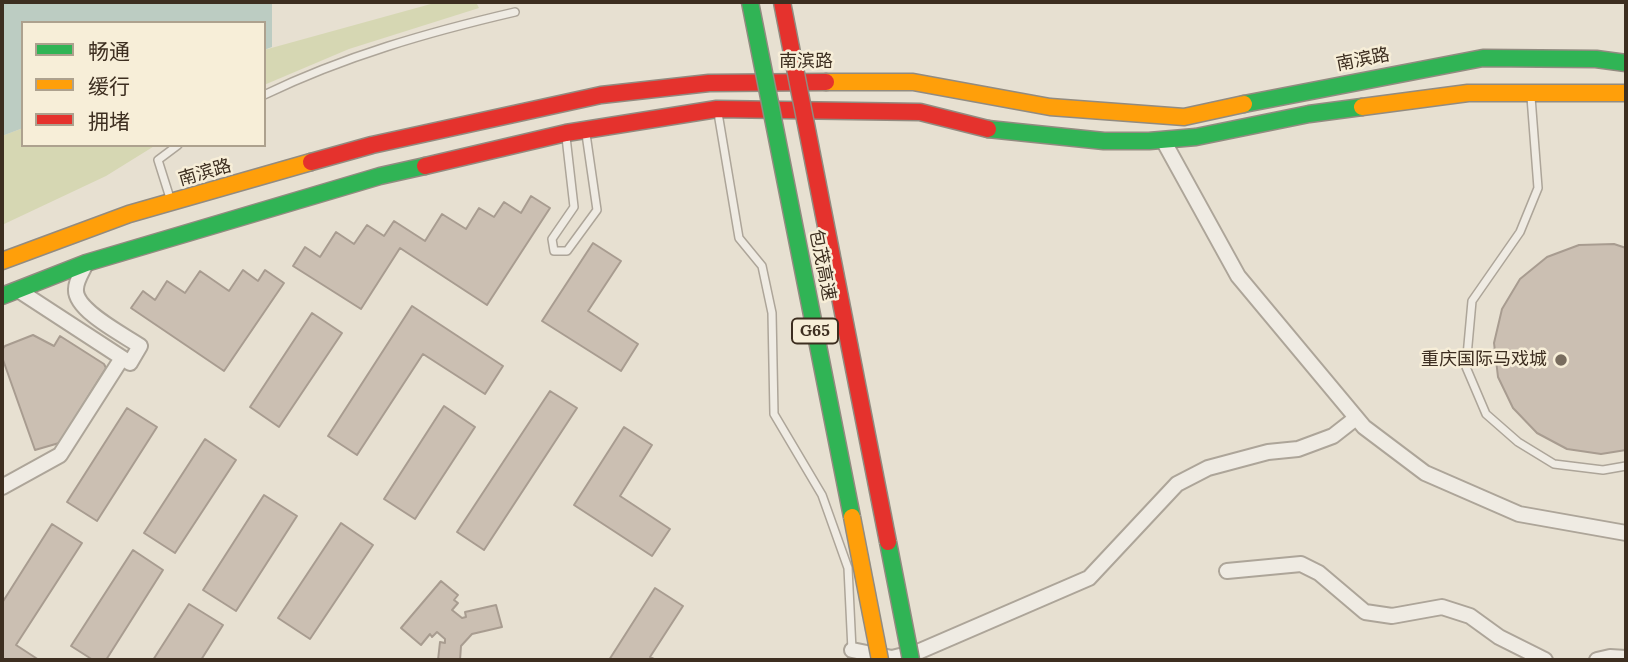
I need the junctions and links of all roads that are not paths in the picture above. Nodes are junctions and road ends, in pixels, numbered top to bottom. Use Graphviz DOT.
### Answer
graph roads {
  1 [pos="750,2"];
  2 [pos="782,2"];
  3 [pos="515,12"];
  4 [pos="1626,63"];
  5 [pos="1531,93"];
  6 [pos="1626,93"];
  7 [pos="266,94"];
  8 [pos="717,109"];
  9 [pos="585,130"];
  10 [pos="566,134"];
  11 [pos="1164,140"];
  12 [pos="175,147"];
  13 [pos="172,202"];
  14 [pos="2,261"];
  15 [pos="86,262"];
  16 [pos="18,290"];
  17 [pos="2,296"];
  18 [pos="122,358"];
  19 [pos="1356,418"];
  20 [pos="1626,466"];
  21 [pos="2,487"];
  22 [pos="1626,533"];
  23 [pos="1227,571"];
  24 [pos="852,650"];
  25 [pos="1626,658"];
  26 [pos="880,660"];
  27 [pos="911,660"];
  28 [pos="1545,660"];
  29 [pos="1597,660"];
  1 -- 26 [label="main road, 包茂高速 / G65, bridge"];
  2 -- 27 [label="main road, 包茂高速 / G65, bridge"];
  3 -- 7 [label="lane"];
  4 -- 13 [label="main road, 南滨路"];
  5 -- 6 [label="main road"];
  5 -- 11 [label="main road"];
  5 -- 20 [label="lane"];
  8 -- 9 [label="main road"];
  8 -- 11 [label="main road"];
  8 -- 24 [label="lane"];
  9 -- 10 [label="main road"];
  9 -- 10 [label="lane"];
  10 -- 15 [label="main road"];
  11 -- 19 [label="street"];
  12 -- 13 [label="lane"];
  13 -- 14 [label="main road, 南滨路"];
  15 -- 16 [label="main road"];
  15 -- 18 [label="street"];
  16 -- 17 [label="main road"];
  16 -- 18 [label="street"];
  18 -- 21 [label="street"];
  19 -- 22 [label="street"];
  19 -- 24 [label="street"];
  23 -- 28 [label="street"];
  25 -- 29 [label="street"];
}
